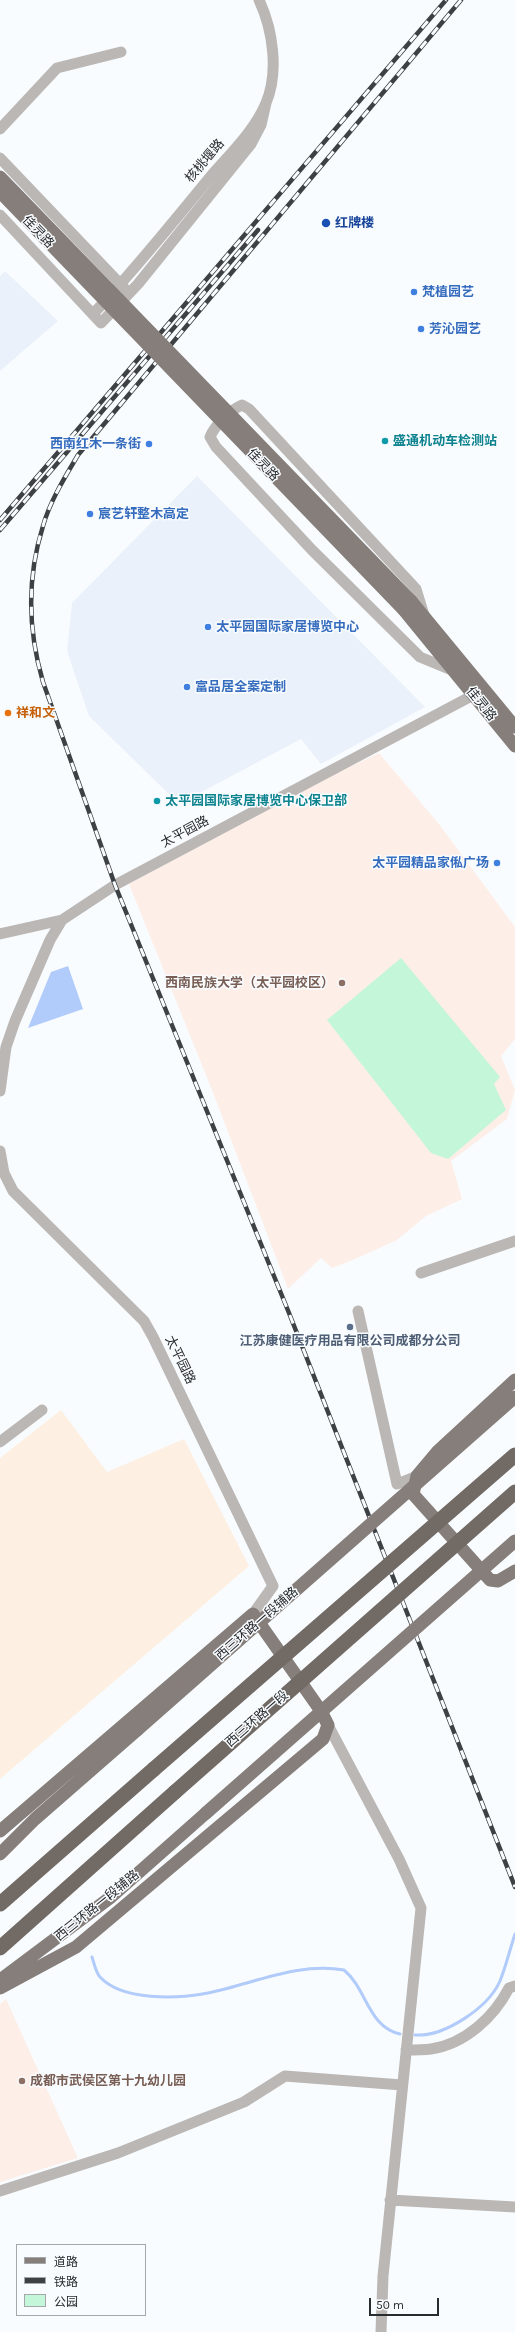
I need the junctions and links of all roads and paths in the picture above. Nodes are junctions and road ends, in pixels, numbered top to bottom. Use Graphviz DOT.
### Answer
graph roads {
  1 [pos="259,0"];
  2 [pos="121,52"];
  3 [pos="266,103"];
  4 [pos="0,129"];
  5 [pos="0,158"];
  6 [pos="0,177"];
  7 [pos="0,192"];
  8 [pos="0,215"];
  9 [pos="121,285"];
  10 [pos="129,294"];
  11 [pos="94,314"];
  12 [pos="407,605"];
  13 [pos="424,616"];
  14 [pos="456,672"];
  15 [pos="480,692"];
  16 [pos="515,727"];
  17 [pos="515,746"];
  18 [pos="62,920"];
  19 [pos="0,934"];
  20 [pos="0,1091"];
  21 [pos="0,1151"];
  22 [pos="515,1241"];
  23 [pos="421,1273"];
  24 [pos="358,1311"];
  25 [pos="515,1380"];
  26 [pos="515,1396"];
  27 [pos="42,1410"];
  28 [pos="0,1442"];
  29 [pos="515,1455"];
  30 [pos="418,1476"];
  31 [pos="515,1492"];
  32 [pos="515,1541"];
  33 [pos="515,1571"];
  34 [pos="253,1614"];
  35 [pos="328,1725"];
  36 [pos="0,1831"];
  37 [pos="0,1854"];
  38 [pos="0,1904"];
  39 [pos="0,1948"];
  40 [pos="0,1980"];
  41 [pos="515,1986"];
  42 [pos="0,1988"];
  43 [pos="406,2050"];
  44 [pos="402,2085"];
  45 [pos="0,2190"];
  46 [pos="390,2200"];
  47 [pos="515,2207"];
  48 [pos="381,2332"];
  1 -- 3 [label="street, 核桃堰路"];
  2 -- 4 [label="street"];
  3 -- 9 [label="street, 核桃堰路"];
  3 -- 10 [label="street"];
  5 -- 9 [label="street"];
  6 -- 12 [label="main road, 佳灵路, bridge"];
  7 -- 12 [label="main road, 佳灵路, bridge"];
  8 -- 11 [label="street"];
  9 -- 10 [label="street"];
  9 -- 11 [label="street, 核桃堰路"];
  10 -- 11 [label="street"];
  12 -- 13 [label="main road, 佳灵路"];
  12 -- 14 [label="main road, 佳灵路"];
  13 -- 14 [label="street"];
  13 -- 15 [label="main road, 佳灵路"];
  14 -- 15 [label="main road, 佳灵路"];
  15 -- 16 [label="main road, 佳灵路"];
  15 -- 17 [label="main road, 佳灵路"];
  15 -- 18 [label="street, 太平园路"];
  18 -- 19 [label="street"];
  18 -- 20 [label="street, 太平园路"];
  21 -- 34 [label="street, 太平园路"];
  22 -- 23 [label="street"];
  24 -- 30 [label="street"];
  25 -- 30 [label="main road"];
  26 -- 37 [label="main road, 西三环路一段辅路, bridge"];
  27 -- 28 [label="street"];
  29 -- 38 [label="highway, bridge"];
  30 -- 33 [label="main road"];
  31 -- 39 [label="highway, 西三环路一段, bridge"];
  32 -- 40 [label="main road, 西三环路一段辅路, bridge"];
  34 -- 35 [label="main road"];
  34 -- 36 [label="main road"];
  35 -- 42 [label="main road"];
  35 -- 43 [label="street"];
  41 -- 43 [label="street"];
  43 -- 44 [label="street"];
  44 -- 45 [label="street"];
  44 -- 46 [label="street"];
  46 -- 47 [label="street"];
  46 -- 48 [label="street"];
}
